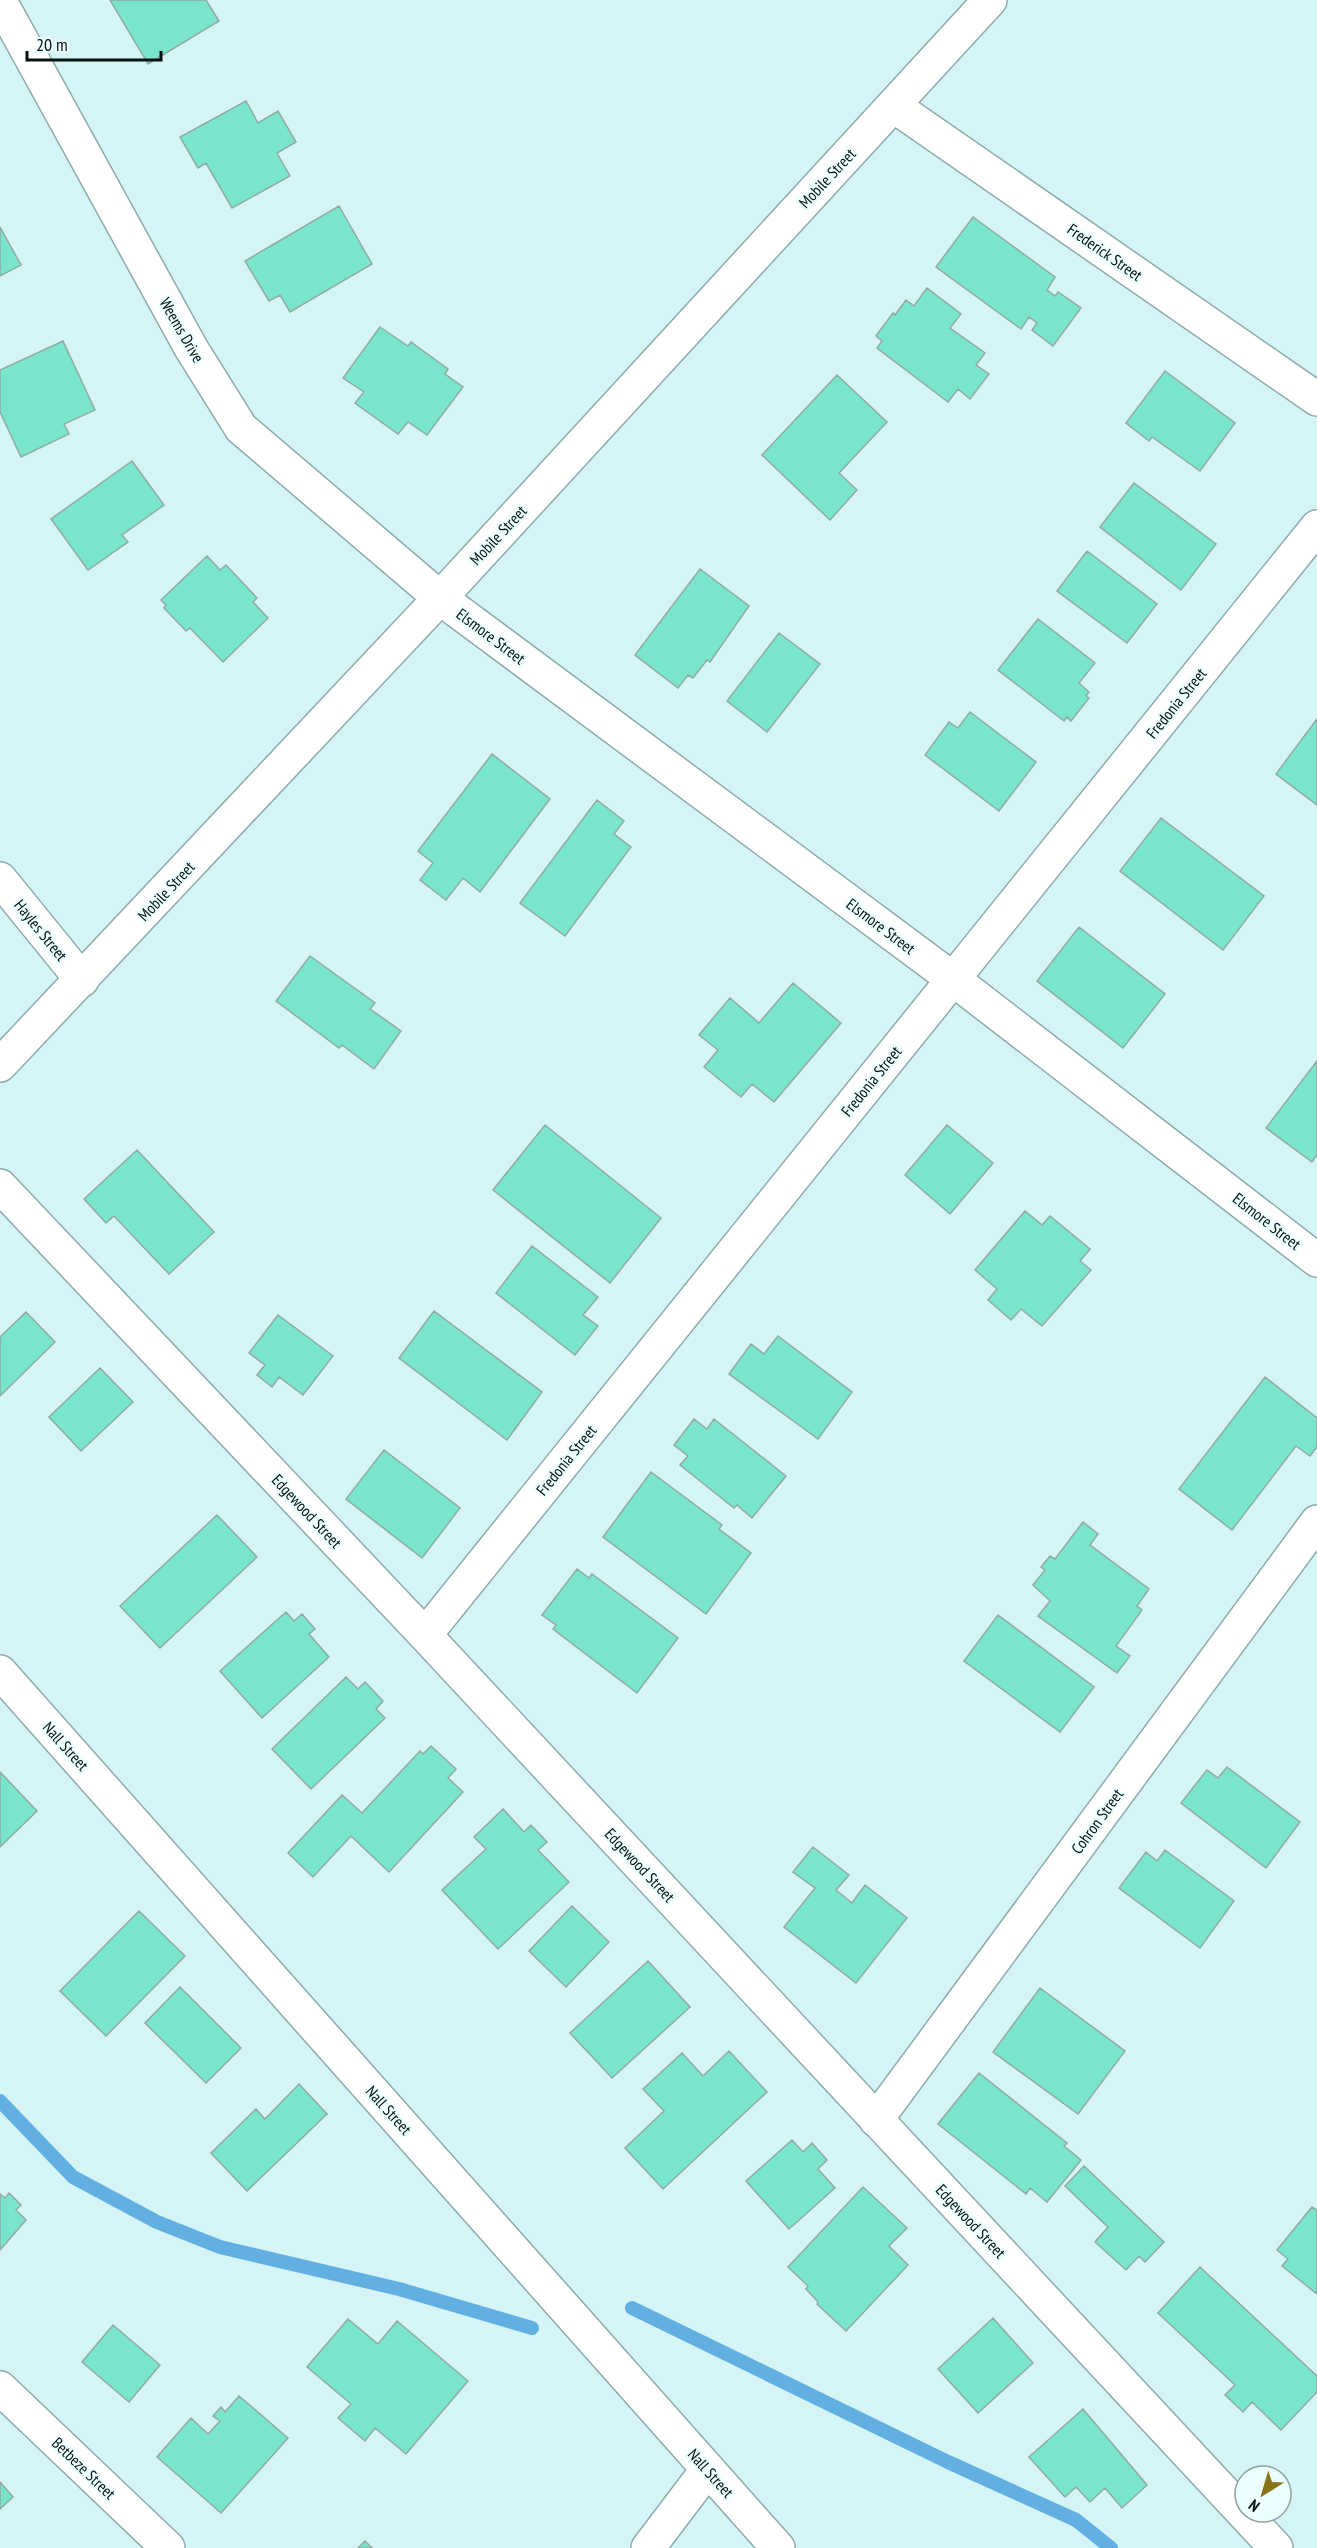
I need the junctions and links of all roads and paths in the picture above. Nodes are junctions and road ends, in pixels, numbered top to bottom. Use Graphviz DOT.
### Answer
graph roads {
  1 [pos="990,0"];
  2 [pos="0,1"];
  3 [pos="894,106"];
  4 [pos="1317,399"];
  5 [pos="1317,527"];
  6 [pos="440,598"];
  7 [pos="0,879"];
  8 [pos="953,979"];
  9 [pos="82,980"];
  10 [pos="0,1065"];
  11 [pos="0,1186"];
  12 [pos="1317,1260"];
  13 [pos="1317,1522"];
  14 [pos="425,1635"];
  15 [pos="0,1671"];
  16 [pos="876,2120"];
  17 [pos="0,2388"];
  18 [pos="708,2469"];
  19 [pos="168,2548"];
  20 [pos="648,2548"];
  21 [pos="778,2548"];
  22 [pos="1276,2548"];
  1 -- 3 [label="street, Mobile Street"];
  2 -- 6 [label="street, Weems Drive"];
  3 -- 4 [label="street, Frederick Street"];
  3 -- 6 [label="street, Mobile Street"];
  5 -- 8 [label="street, Fredonia Street"];
  6 -- 8 [label="street, Elsmore Street"];
  6 -- 9 [label="street, Mobile Street"];
  7 -- 9 [label="street, Hayles Street"];
  8 -- 12 [label="street, Elsmore Street"];
  8 -- 14 [label="street, Fredonia Street"];
  9 -- 10 [label="street, Mobile Street"];
  11 -- 14 [label="street, Edgewood Street"];
  13 -- 16 [label="street, Cohron Street"];
  14 -- 16 [label="street, Edgewood Street"];
  15 -- 18 [label="street, Nall Street"];
  16 -- 22 [label="street, Edgewood Street"];
  17 -- 19 [label="street, Betbeze Street"];
  18 -- 20 [label="street"];
  18 -- 21 [label="street, Nall Street"];
}
